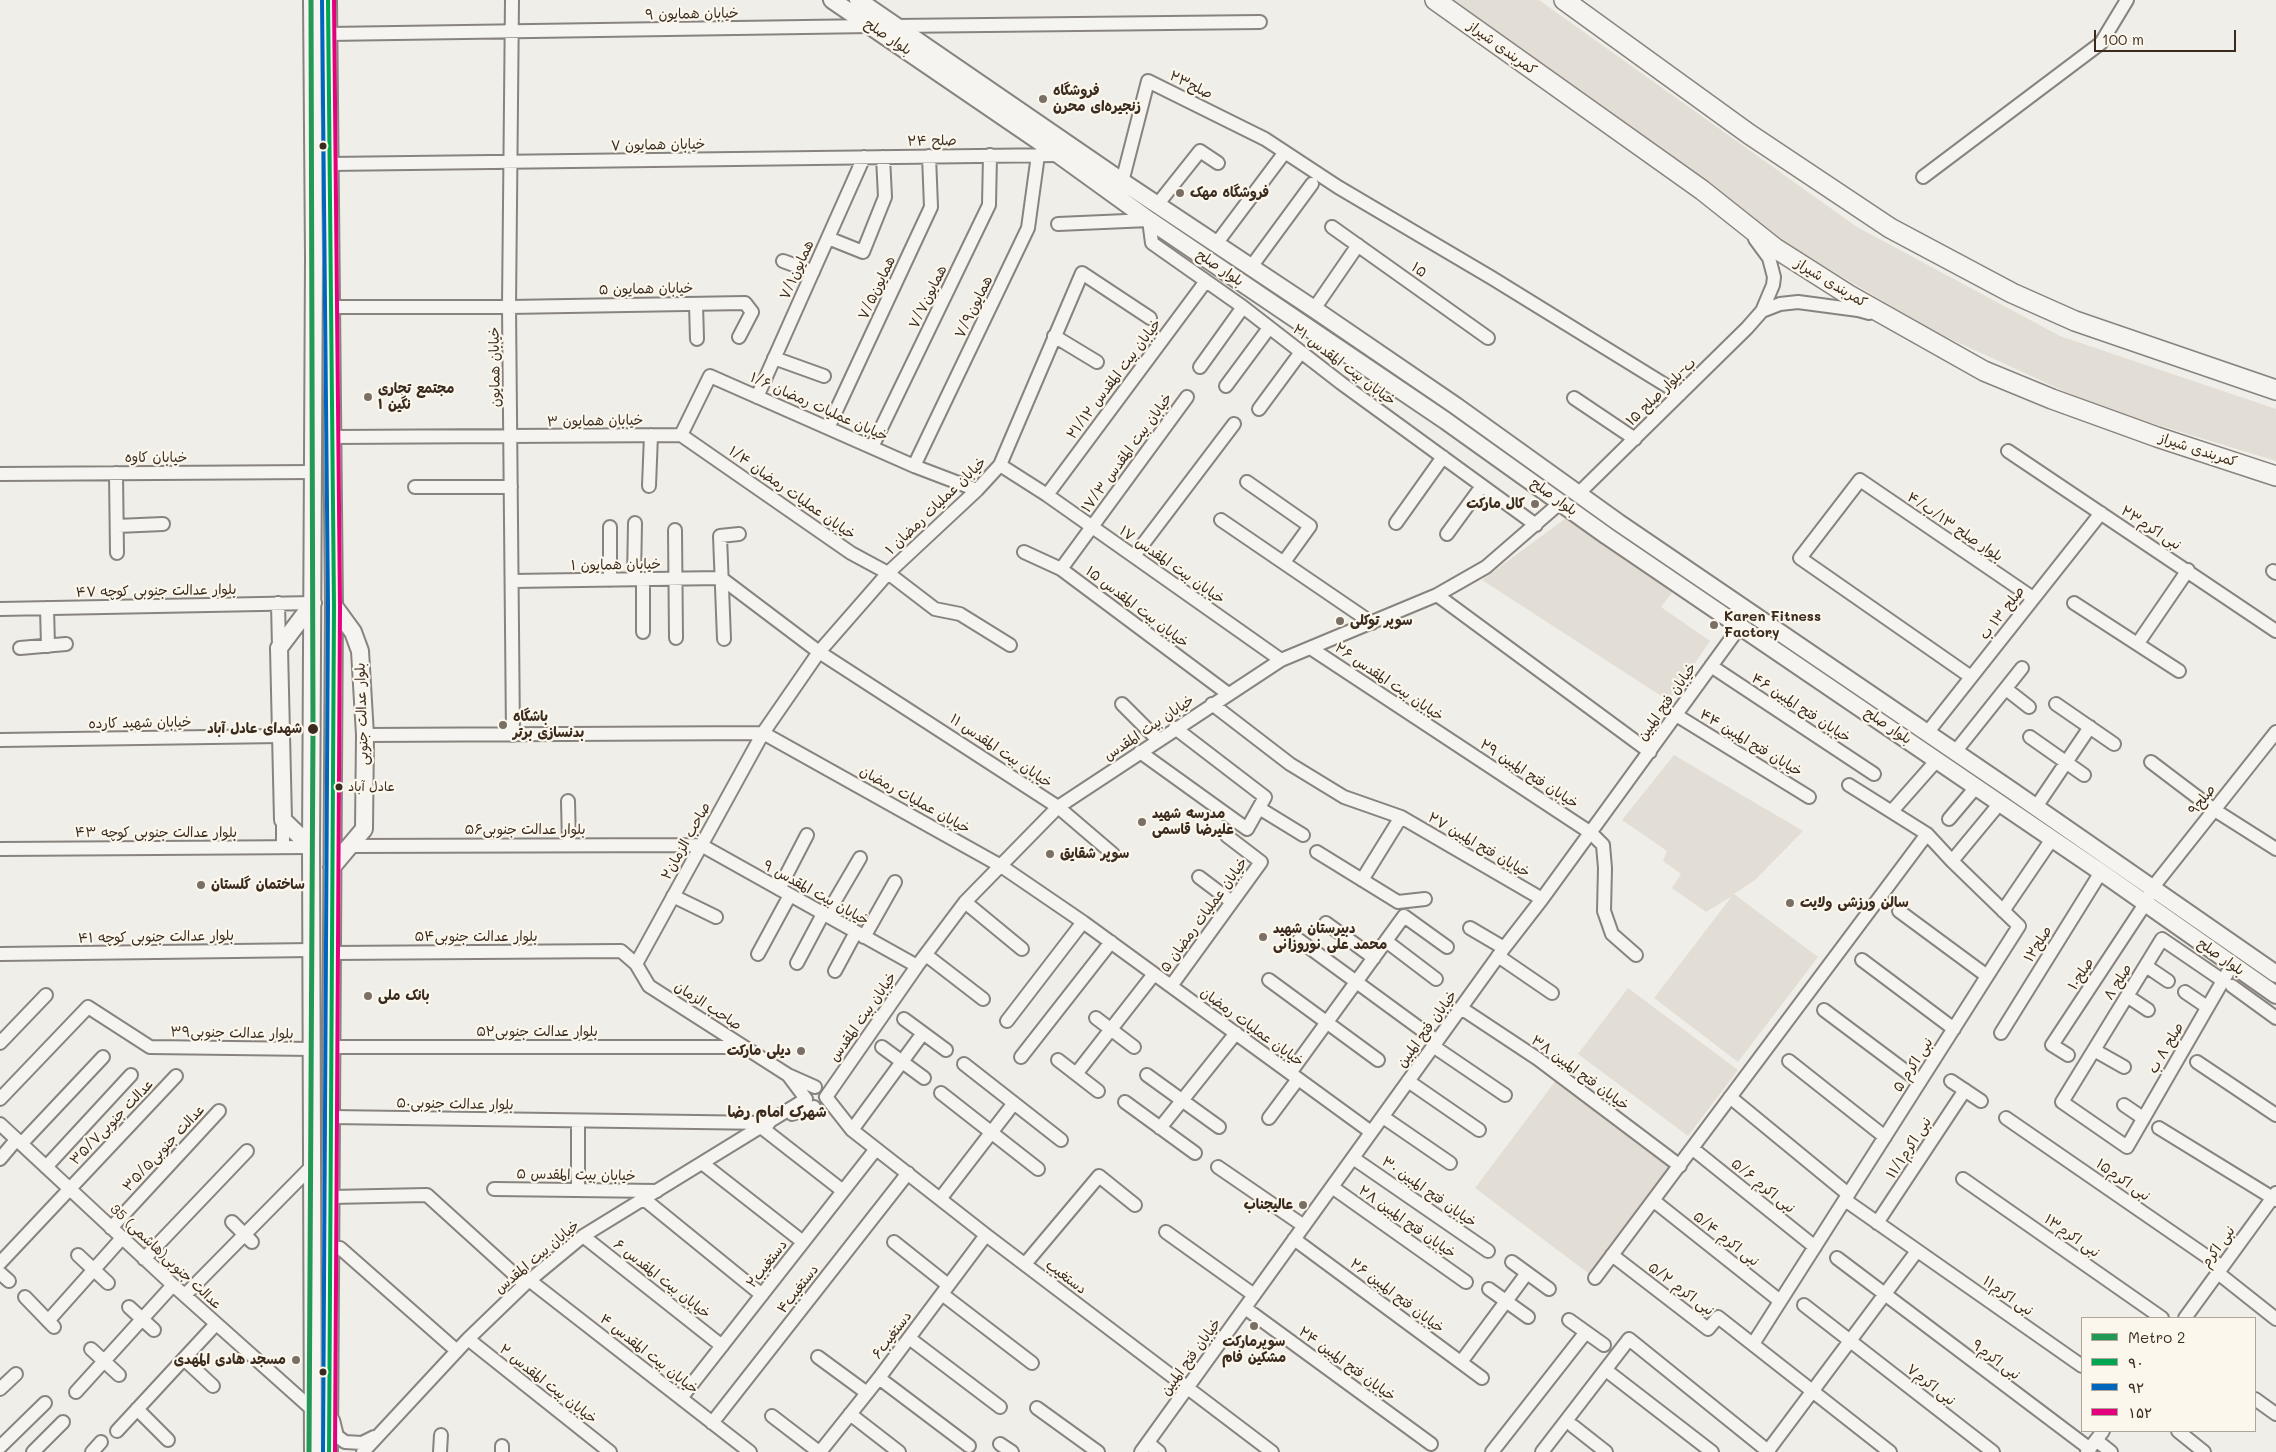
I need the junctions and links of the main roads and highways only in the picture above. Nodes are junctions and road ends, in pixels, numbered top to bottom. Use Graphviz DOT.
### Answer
graph roads {
  1 [pos="312,0"];
  2 [pos="328,0"];
  3 [pos="832,0"];
  4 [pos="858,0"];
  5 [pos="1435,0"];
  6 [pos="1564,0"];
  7 [pos="322,258"];
  8 [pos="2276,390"];
  9 [pos="1456,406"];
  10 [pos="1446,421"];
  11 [pos="2276,476"];
  12 [pos="313,602"];
  13 [pos="334,606"];
  14 [pos="1819,658"];
  15 [pos="1809,672"];
  16 [pos="311,847"];
  17 [pos="332,867"];
  18 [pos="2276,974"];
  19 [pos="2276,995"];
  20 [pos="313,1347"];
  21 [pos="330,1347"];
  22 [pos="313,1452"];
  23 [pos="329,1452"];
  1 -- 7 [label="main road, بلوار عدالت جنوبی"];
  2 -- 7 [label="main road, بلوار عدالت جنوبی"];
  3 -- 10 [label="main road, بلوار صلح"];
  4 -- 9 [label="main road, بلوار صلح"];
  5 -- 11 [label="highway, کمربندی شیراز"];
  6 -- 8 [label="highway"];
  7 -- 12 [label="main road, بلوار عدالت جنوبی"];
  7 -- 13 [label="main road, بلوار عدالت جنوبی"];
  9 -- 10 [label="main road"];
  9 -- 14 [label="main road, بلوار صلح"];
  10 -- 15 [label="main road, بلوار صلح"];
  12 -- 16 [label="main road, بلوار عدالت جنوبی"];
  12 -- 16 [label="main road"];
  13 -- 17 [label="main road, بلوار عدالت جنوبی"];
  13 -- 17 [label="main road, بلوار عدالت جنوبی"];
  14 -- 15 [label="main road"];
  14 -- 18 [label="main road, بلوار صلح"];
  15 -- 19 [label="main road, بلوار صلح"];
  16 -- 20 [label="main road, بلوار عدالت جنوبی"];
  17 -- 21 [label="main road, بلوار عدالت جنوبی"];
  20 -- 21 [label="main road"];
  20 -- 22 [label="main road, بلوار عدالت جنوبی"];
  21 -- 23 [label="main road, بلوار عدالت جنوبی"];
}
